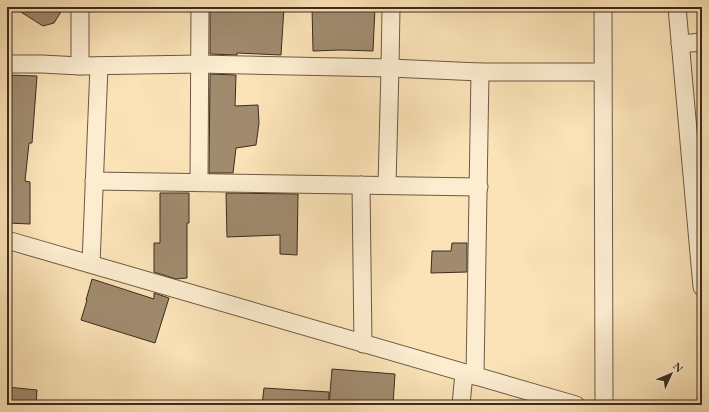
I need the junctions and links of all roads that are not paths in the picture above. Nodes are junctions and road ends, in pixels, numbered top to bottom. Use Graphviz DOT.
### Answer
graph roads {
  1 [pos="80,7"];
  2 [pos="200,7"];
  3 [pos="391,7"];
  4 [pos="603,7"];
  5 [pos="677,7"];
  6 [pos="702,42"];
  7 [pos="680,44"];
  8 [pos="7,64"];
  9 [pos="200,64"];
  10 [pos="80,66"];
  11 [pos="99,66"];
  12 [pos="390,68"];
  13 [pos="480,72"];
  14 [pos="604,72"];
  15 [pos="697,172"];
  16 [pos="94,181"];
  17 [pos="199,182"];
  18 [pos="361,185"];
  19 [pos="387,185"];
  20 [pos="479,187"];
  21 [pos="7,240"];
  22 [pos="91,264"];
  23 [pos="702,287"];
  24 [pos="363,344"];
  25 [pos="470,375"];
  26 [pos="461,405"];
  27 [pos="576,405"];
  28 [pos="604,405"];
  1 -- 10 [label="street"];
  2 -- 9 [label="street"];
  3 -- 12 [label="street"];
  4 -- 14 [label="street"];
  5 -- 7 [label="street"];
  6 -- 7 [label="street"];
  7 -- 15 [label="street"];
  8 -- 10 [label="street"];
  9 -- 11 [label="street"];
  9 -- 12 [label="street"];
  9 -- 17 [label="street"];
  10 -- 11 [label="street"];
  11 -- 16 [label="street"];
  12 -- 13 [label="street"];
  12 -- 19 [label="street"];
  13 -- 14 [label="street"];
  13 -- 20 [label="street"];
  14 -- 28 [label="street"];
  15 -- 23 [label="street"];
  16 -- 17 [label="street"];
  16 -- 22 [label="street"];
  17 -- 18 [label="street"];
  18 -- 19 [label="street"];
  18 -- 24 [label="street"];
  19 -- 20 [label="street"];
  20 -- 25 [label="street"];
  21 -- 22 [label="street"];
  22 -- 24 [label="street"];
  24 -- 25 [label="street"];
  25 -- 26 [label="street"];
  25 -- 27 [label="street"];
}
